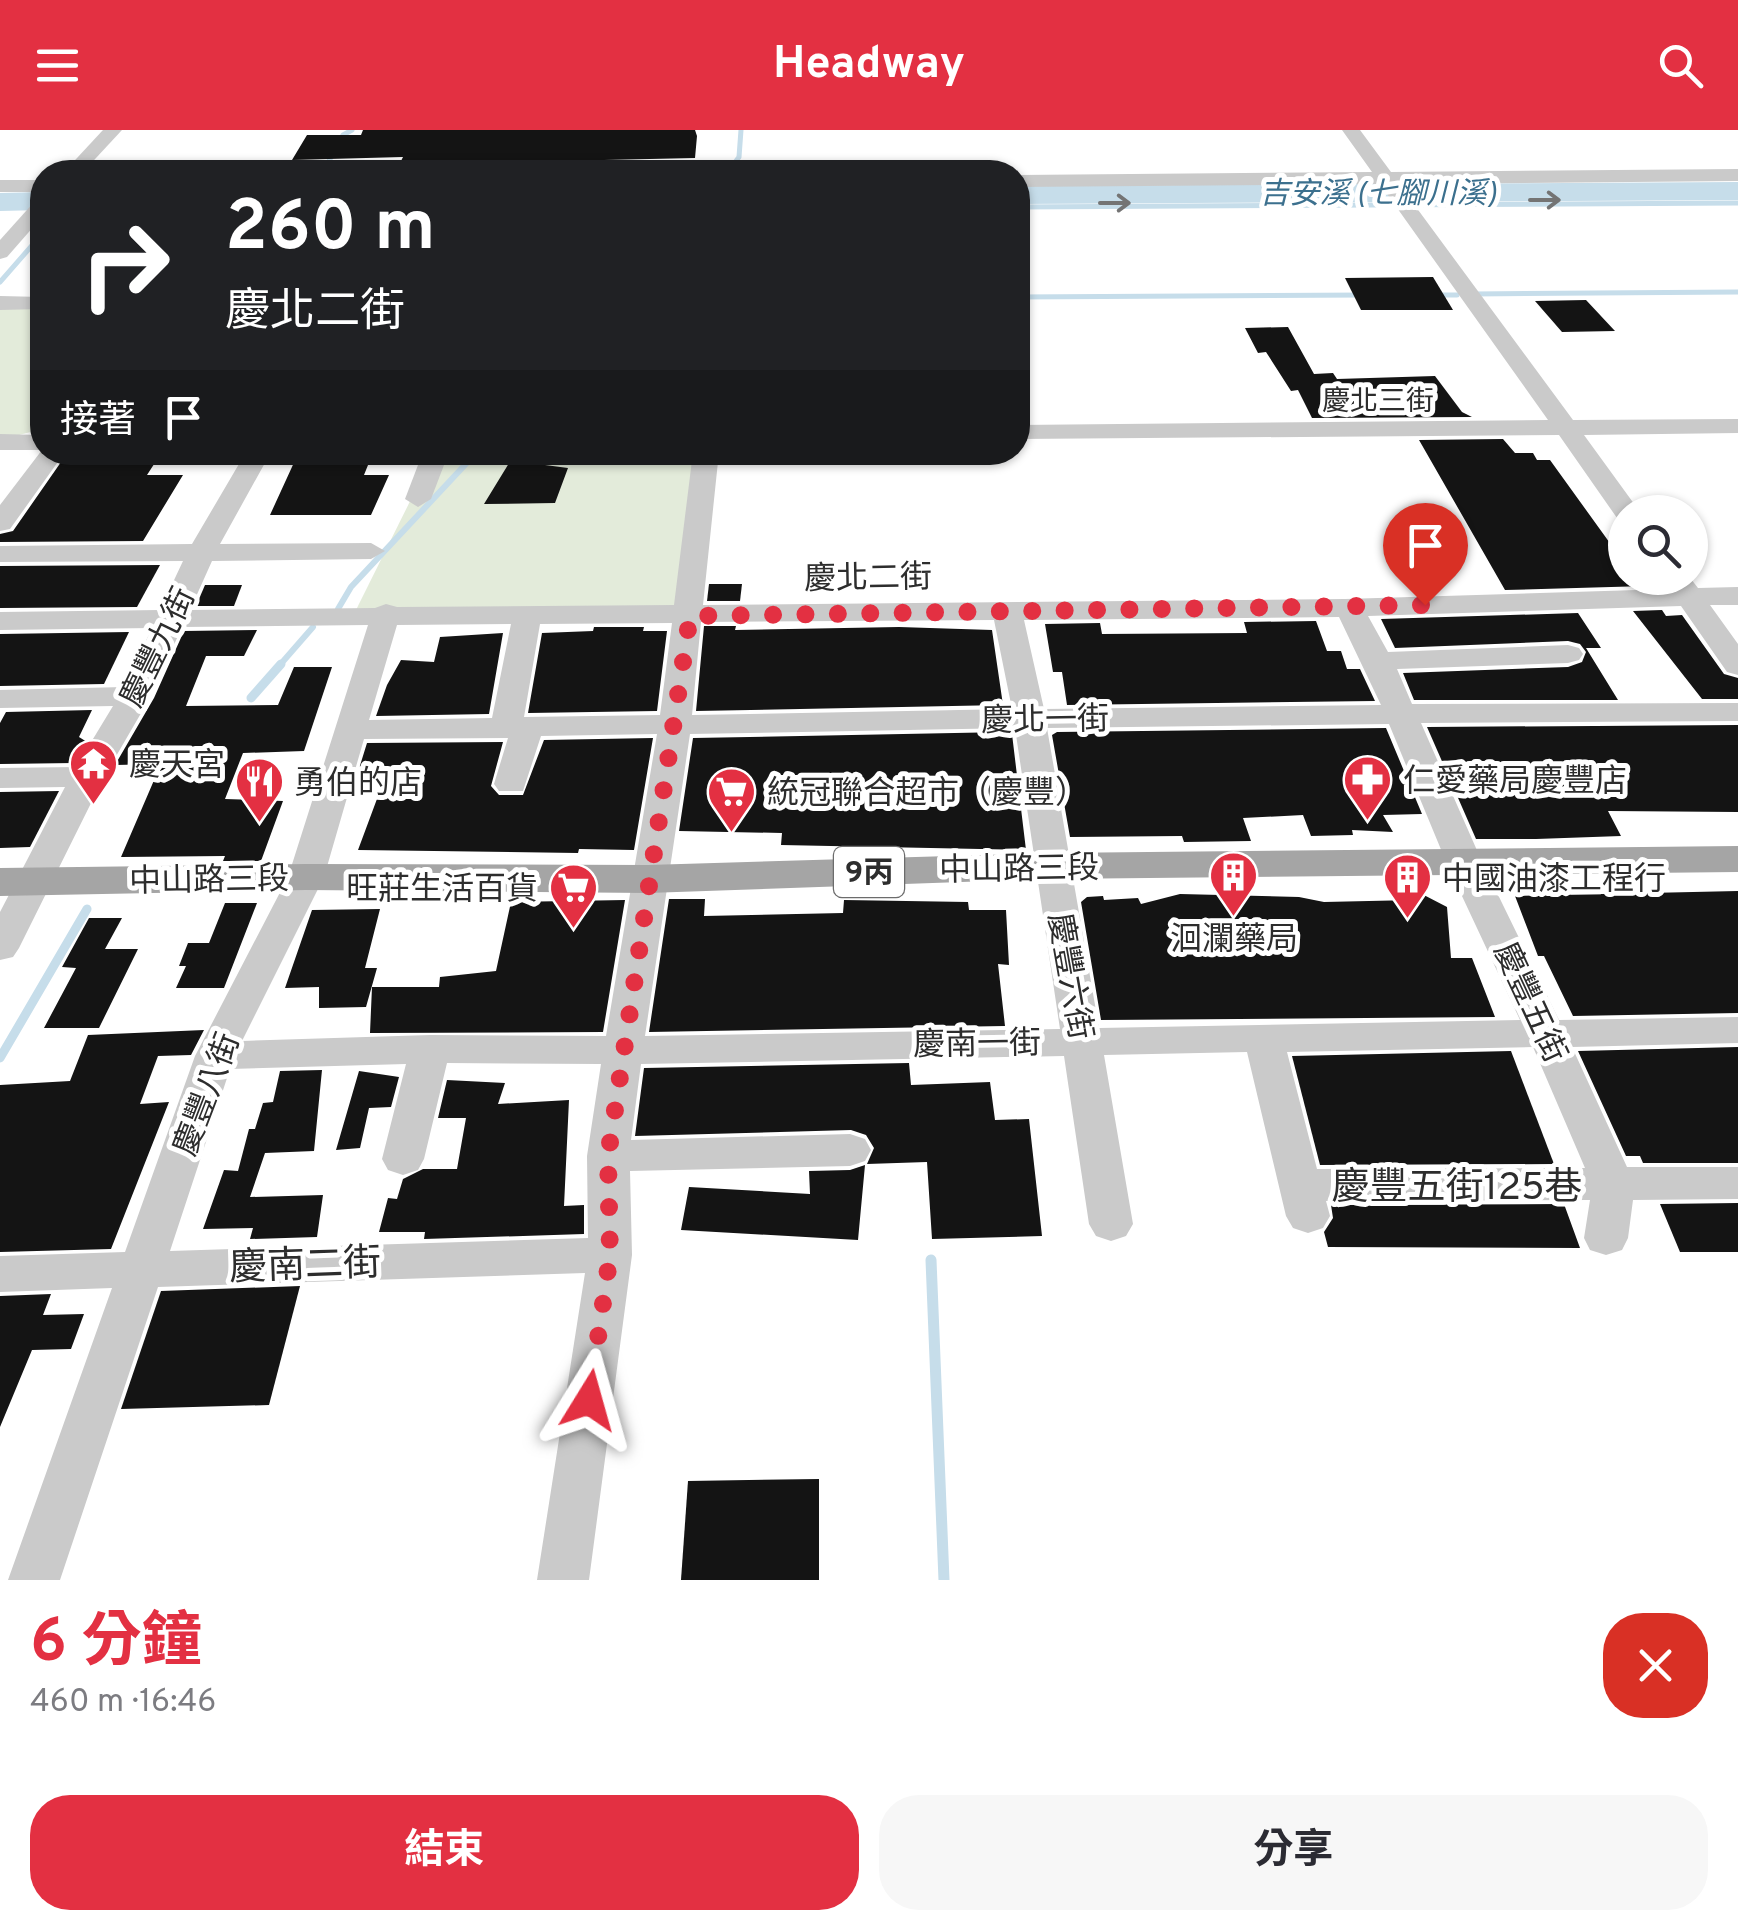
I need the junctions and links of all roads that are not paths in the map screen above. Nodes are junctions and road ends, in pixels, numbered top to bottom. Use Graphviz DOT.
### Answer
graph roads {
  1 [pos="113,130"];
  2 [pos="131,130"];
  3 [pos="1351,130"];
  4 [pos="84,160"];
  5 [pos="102,160"];
  6 [pos="1738,175"];
  7 [pos="1383,178"];
  8 [pos="1030,180"];
  9 [pos="0,186"];
  10 [pos="30,186"];
  11 [pos="0,211"];
  12 [pos="30,212"];
  13 [pos="30,223"];
  14 [pos="30,227"];
  15 [pos="0,253"];
  16 [pos="0,269"];
  17 [pos="0,303"];
  18 [pos="30,303"];
  19 [pos="1738,426"];
  20 [pos="1564,428"];
  21 [pos="1030,432"];
  22 [pos="0,442"];
  23 [pos="30,442"];
  24 [pos="42,465"];
  25 [pos="252,465"];
  26 [pos="431,465"];
  27 [pos="705,465"];
  28 [pos="1614,495"];
  29 [pos="418,499"];
  30 [pos="0,523"];
  31 [pos="202,551"];
  32 [pos="371,552"];
  33 [pos="0,554"];
  34 [pos="1708,591"];
  35 [pos="1608,592"];
  36 [pos="1689,595"];
  37 [pos="1738,596"];
  38 [pos="1349,608"];
  39 [pos="1007,610"];
  40 [pos="386,613"];
  41 [pos="527,616"];
  42 [pos="690,616"];
  43 [pos="174,618"];
  44 [pos="0,621"];
  45 [pos="1568,654"];
  46 [pos="1378,662"];
  47 [pos="1738,666"];
  48 [pos="135,696"];
  49 [pos="0,699"];
  50 [pos="1738,712"];
  51 [pos="1400,714"];
  52 [pos="1030,720"];
  53 [pos="675,724"];
  54 [pos="516,729"];
  55 [pos="353,730"];
  56 [pos="87,777"];
  57 [pos="0,778"];
  58 [pos="511,784"];
  59 [pos="1463,860"];
  60 [pos="1738,860"];
  61 [pos="1050,866"];
  62 [pos="306,877"];
  63 [pos="648,879"];
  64 [pos="16,882"];
  65 [pos="0,948"];
  66 [pos="1738,1030"];
  67 [pos="1546,1033"];
  68 [pos="1263,1038"];
  69 [pos="1083,1042"];
  70 [pos="430,1049"];
  71 [pos="625,1050"];
  72 [pos="215,1056"];
  73 [pos="850,1150"];
  74 [pos="608,1156"];
  75 [pos="403,1159"];
  76 [pos="1738,1183"];
  77 [pos="1614,1186"];
  78 [pos="1111,1224"];
  79 [pos="1606,1238"];
  80 [pos="610,1255"];
  81 [pos="145,1268"];
  82 [pos="0,1274"];
  83 [pos="34,1580"];
  84 [pos="564,1580"];
  1 -- 4 [label="street"];
  2 -- 5 [label="street"];
  3 -- 7 [label="street"];
  6 -- 7 [label="street, one-way"];
  7 -- 8 [label="street, one-way"];
  7 -- 20 [label="street"];
  9 -- 10 [label="street"];
  11 -- 12 [label="street"];
  13 -- 15 [label="street"];
  14 -- 16 [label="street"];
  17 -- 18 [label="street"];
  19 -- 20 [label="street, 慶北三街"];
  20 -- 21 [label="street, 慶北三街"];
  20 -- 28 [label="street"];
  22 -- 23 [label="street"];
  24 -- 30 [label="street"];
  25 -- 31 [label="street, 慶豐九街"];
  26 -- 29 [label="street"];
  27 -- 42 [label="street"];
  31 -- 32 [label="street"];
  31 -- 33 [label="street"];
  31 -- 43 [label="street, 慶豐九街"];
  34 -- 37 [label="street, 慶北二街"];
  35 -- 38 [label="street, 慶北二街"];
  36 -- 47 [label="street"];
  38 -- 39 [label="street, 慶北二街"];
  38 -- 46 [label="street, 慶豐五街"];
  39 -- 42 [label="street, 慶北二街"];
  39 -- 52 [label="street, 慶豐六街"];
  40 -- 41 [label="street, 慶北二街"];
  40 -- 43 [label="street, 慶北二街"];
  40 -- 55 [label="street, 慶豐八街"];
  41 -- 42 [label="street, 慶北二街"];
  41 -- 54 [label="street"];
  42 -- 53 [label="street"];
  43 -- 44 [label="street, 慶北二街"];
  43 -- 48 [label="street, 慶豐九街"];
  45 -- 46 [label="street"];
  46 -- 51 [label="street, 慶豐五街"];
  48 -- 49 [label="street"];
  48 -- 56 [label="street, 慶豐九街"];
  50 -- 51 [label="street, 慶北一街"];
  51 -- 52 [label="street, 慶北一街"];
  51 -- 59 [label="street, 慶豐五街"];
  52 -- 53 [label="street, 慶北一街"];
  52 -- 61 [label="street, 慶豐六街"];
  53 -- 54 [label="street, 慶北一街"];
  53 -- 63 [label="street"];
  54 -- 55 [label="street, 慶北一街"];
  54 -- 58 [label="street"];
  55 -- 62 [label="street, 慶豐八街"];
  56 -- 57 [label="street"];
  56 -- 64 [label="street, 慶豐九街"];
  59 -- 60 [label="main road, 中山路三段 / 9丙"];
  59 -- 61 [label="main road, 中山路三段 / 9丙"];
  59 -- 67 [label="street, 慶豐五街"];
  61 -- 63 [label="main road, 中山路三段 / 9丙"];
  61 -- 69 [label="street, 慶豐六街"];
  62 -- 63 [label="main road, 中山路三段 / 9丙"];
  62 -- 64 [label="main road, 中山路三段 / 9丙"];
  62 -- 72 [label="street, 慶豐八街"];
  63 -- 71 [label="street"];
  64 -- 65 [label="street, 慶豐九街"];
  66 -- 67 [label="street, 慶南一街"];
  67 -- 68 [label="street, 慶南一街"];
  67 -- 77 [label="street, 慶豐五街"];
  68 -- 69 [label="street, 慶南一街"];
  68 -- 77 [label="street, 慶豐五街125巷"];
  69 -- 71 [label="street, 慶南一街"];
  69 -- 78 [label="street, 慶豐六街"];
  70 -- 71 [label="street, 慶南一街"];
  70 -- 72 [label="street, 慶南一街"];
  70 -- 75 [label="street"];
  71 -- 74 [label="street"];
  72 -- 81 [label="street, 慶豐八街"];
  73 -- 74 [label="street"];
  74 -- 80 [label="street"];
  76 -- 77 [label="street, 慶豐五街125巷"];
  77 -- 79 [label="street"];
  80 -- 81 [label="street, 慶南二街"];
  80 -- 84 [label="street"];
  81 -- 82 [label="street, 慶南二街"];
  81 -- 83 [label="street, 慶豐八街"];
}
